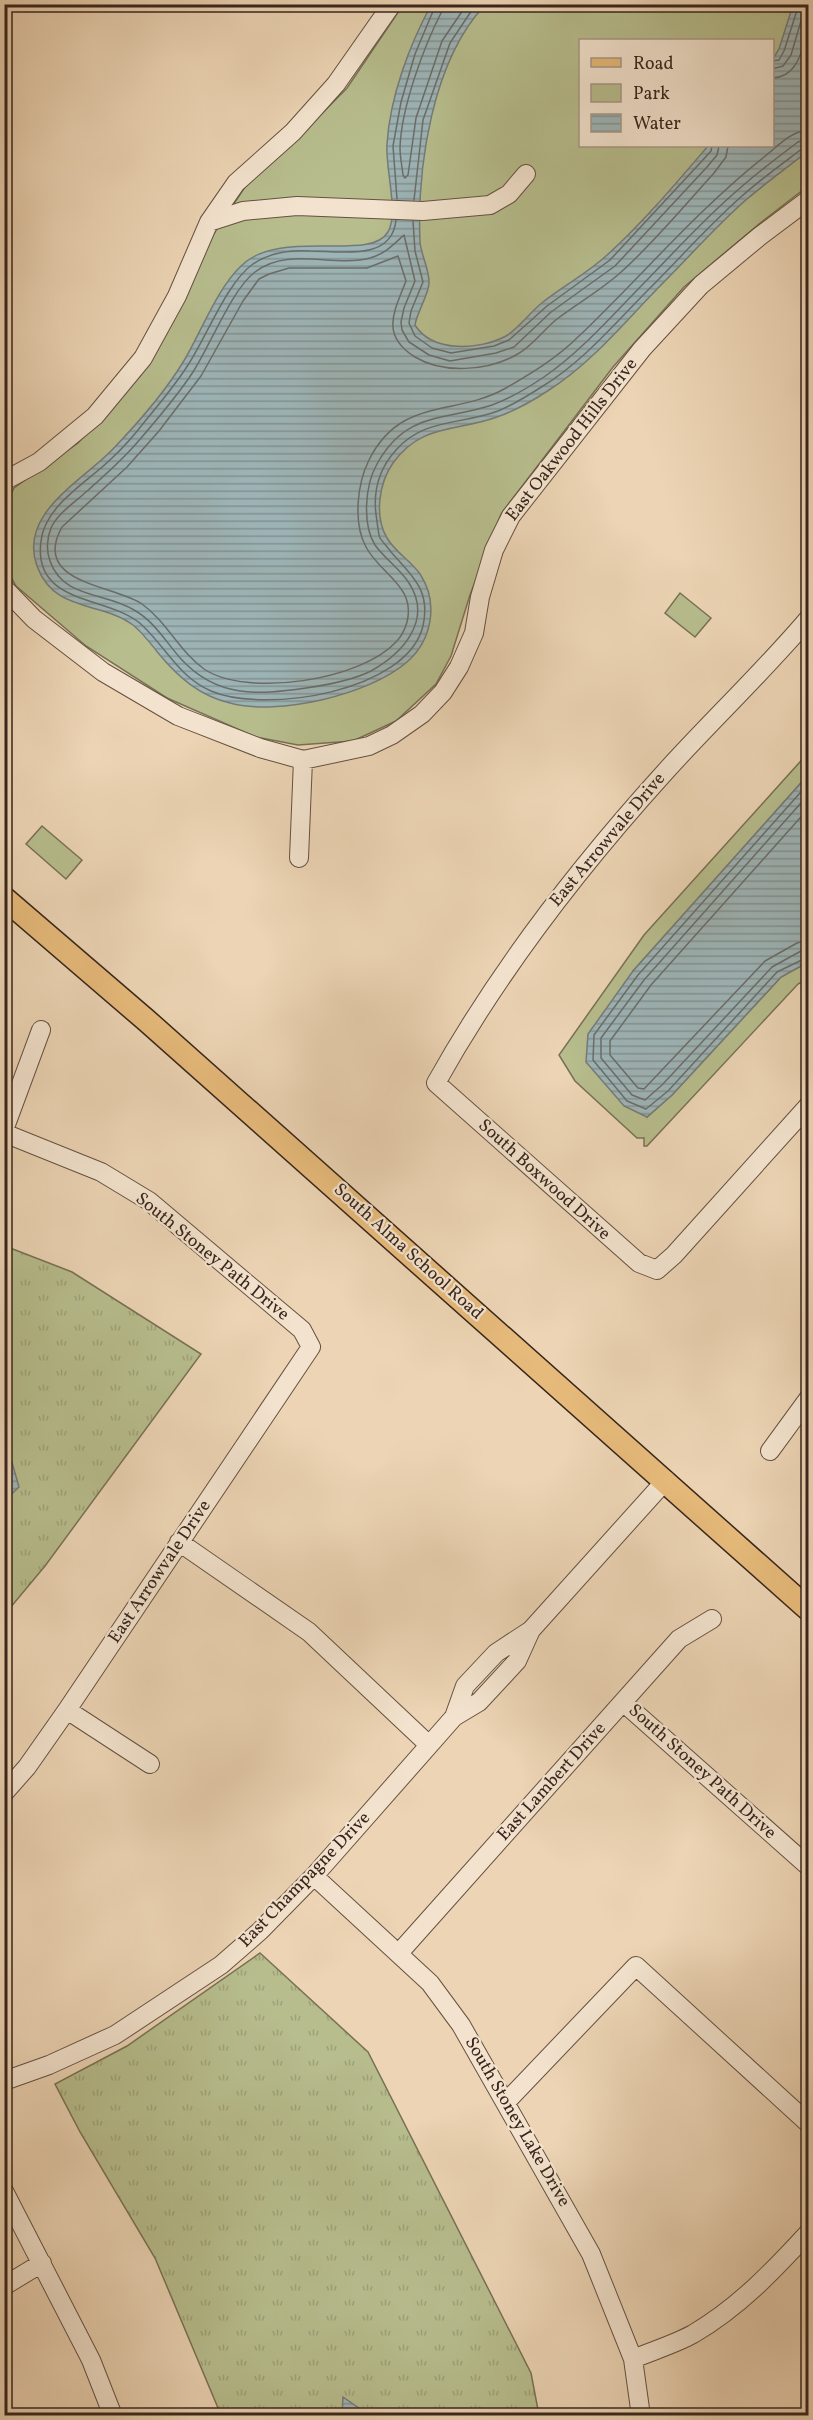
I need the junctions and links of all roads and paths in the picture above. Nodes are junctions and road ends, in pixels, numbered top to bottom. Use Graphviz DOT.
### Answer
graph roads {
  1 [pos="392,4"];
  2 [pos="526,174"];
  3 [pos="808,200"];
  4 [pos="209,222"];
  5 [pos="4,481"];
  6 [pos="4,588"];
  7 [pos="808,619"];
  8 [pos="303,760"];
  9 [pos="299,858"];
  10 [pos="4,898"];
  11 [pos="41,1030"];
  12 [pos="436,1083"];
  13 [pos="808,1106"];
  14 [pos="4,1131"];
  15 [pos="311,1347"];
  16 [pos="808,1399"];
  17 [pos="770,1451"];
  18 [pos="666,1480"];
  19 [pos="179,1542"];
  20 [pos="808,1609"];
  21 [pos="712,1619"];
  22 [pos="531,1630"];
  23 [pos="485,1665"];
  24 [pos="500,1679"];
  25 [pos="623,1702"];
  26 [pos="67,1710"];
  27 [pos="454,1717"];
  28 [pos="429,1745"];
  29 [pos="150,1764"];
  30 [pos="4,1793"];
  31 [pos="808,1866"];
  32 [pos="314,1876"];
  33 [pos="399,1953"];
  34 [pos="4,2081"];
  35 [pos="506,2102"];
  36 [pos="808,2123"];
  37 [pos="4,2191"];
  38 [pos="808,2233"];
  39 [pos="42,2263"];
  40 [pos="4,2286"];
  41 [pos="633,2358"];
  42 [pos="113,2415"];
  43 [pos="641,2415"];
  1 -- 4 [label="street"];
  2 -- 4 [label="street"];
  3 -- 8 [label="street, East Oakwood Hills Drive"];
  4 -- 5 [label="street"];
  6 -- 8 [label="street, East Oakwood Hills Drive"];
  7 -- 12 [label="street, East Arrowvale Drive"];
  8 -- 9 [label="street"];
  10 -- 18 [label="main road, South Alma School Road"];
  11 -- 14 [label="street"];
  12 -- 13 [label="street, South Boxwood Drive"];
  14 -- 15 [label="street, South Stoney Path Drive"];
  15 -- 19 [label="street, East Arrowvale Drive"];
  16 -- 17 [label="street"];
  18 -- 20 [label="main road, South Alma School Road"];
  18 -- 22 [label="street, East Champagne Drive"];
  19 -- 26 [label="street, East Arrowvale Drive"];
  19 -- 28 [label="street"];
  21 -- 25 [label="street, East Lambert Drive"];
  22 -- 23 [label="street, East Champagne Drive"];
  22 -- 24 [label="street, East Champagne Drive"];
  23 -- 24 [label="street"];
  23 -- 27 [label="street, East Champagne Drive"];
  24 -- 27 [label="street, East Champagne Drive"];
  25 -- 31 [label="street, South Stoney Path Drive"];
  25 -- 33 [label="street, East Lambert Drive"];
  26 -- 29 [label="street"];
  26 -- 30 [label="street, East Arrowvale Drive"];
  27 -- 28 [label="street, East Champagne Drive"];
  28 -- 32 [label="street, East Champagne Drive"];
  32 -- 33 [label="street, South Stoney Lake Drive"];
  32 -- 34 [label="street, East Champagne Drive"];
  33 -- 35 [label="street, South Stoney Lake Drive"];
  35 -- 36 [label="street"];
  35 -- 41 [label="street, South Stoney Lake Drive"];
  37 -- 39 [label="street"];
  38 -- 41 [label="street"];
  39 -- 40 [label="street"];
  39 -- 42 [label="street"];
  41 -- 43 [label="street, South Stoney Lake Drive"];
}
